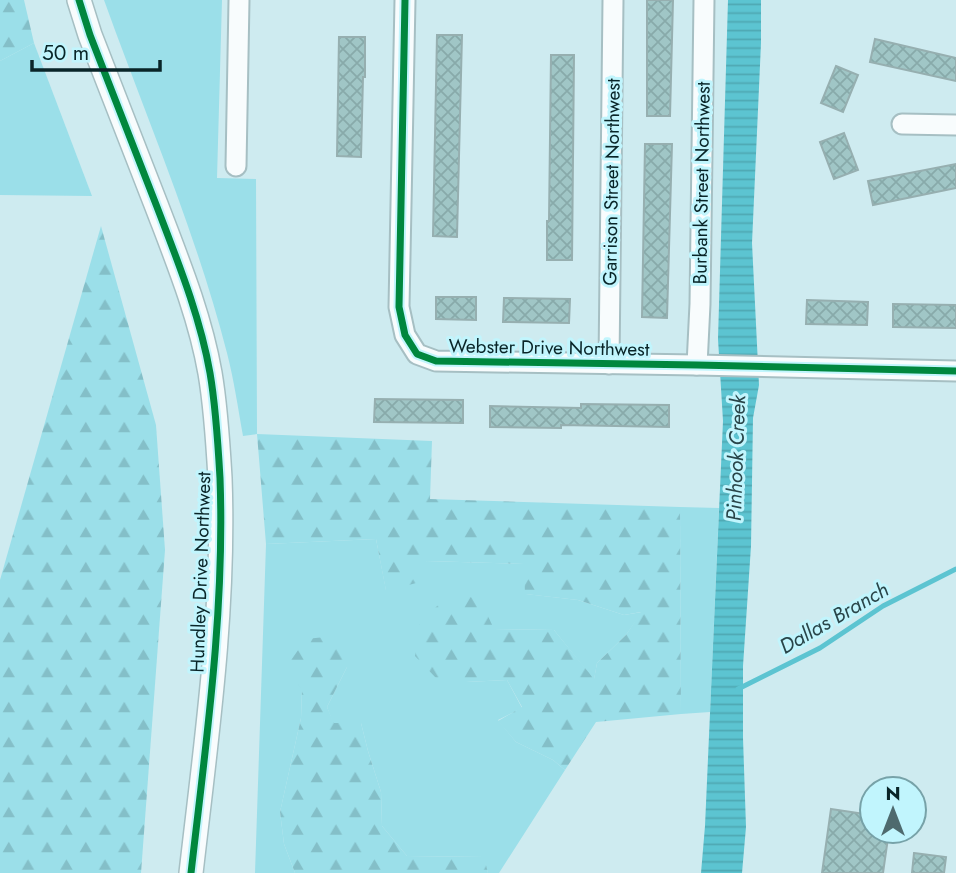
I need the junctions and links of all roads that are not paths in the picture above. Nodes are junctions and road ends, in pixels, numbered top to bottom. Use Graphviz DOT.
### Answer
graph roads {
  1 [pos="79,0"];
  2 [pos="239,0"];
  3 [pos="405,0"];
  4 [pos="612,0"];
  5 [pos="704,0"];
  6 [pos="902,124"];
  7 [pos="956,125"];
  8 [pos="236,166"];
  9 [pos="609,364"];
  10 [pos="697,365"];
  11 [pos="956,371"];
  12 [pos="191,873"];
  1 -- 12 [label="street, Hundley Drive Northwest"];
  2 -- 8 [label="street"];
  3 -- 9 [label="street, Webster Drive Northwest"];
  4 -- 9 [label="street, Garrison Street Northwest"];
  5 -- 10 [label="street, Burbank Street Northwest"];
  6 -- 7 [label="street"];
  9 -- 10 [label="street, Webster Drive Northwest"];
  10 -- 11 [label="street, Webster Drive Northwest"];
}
